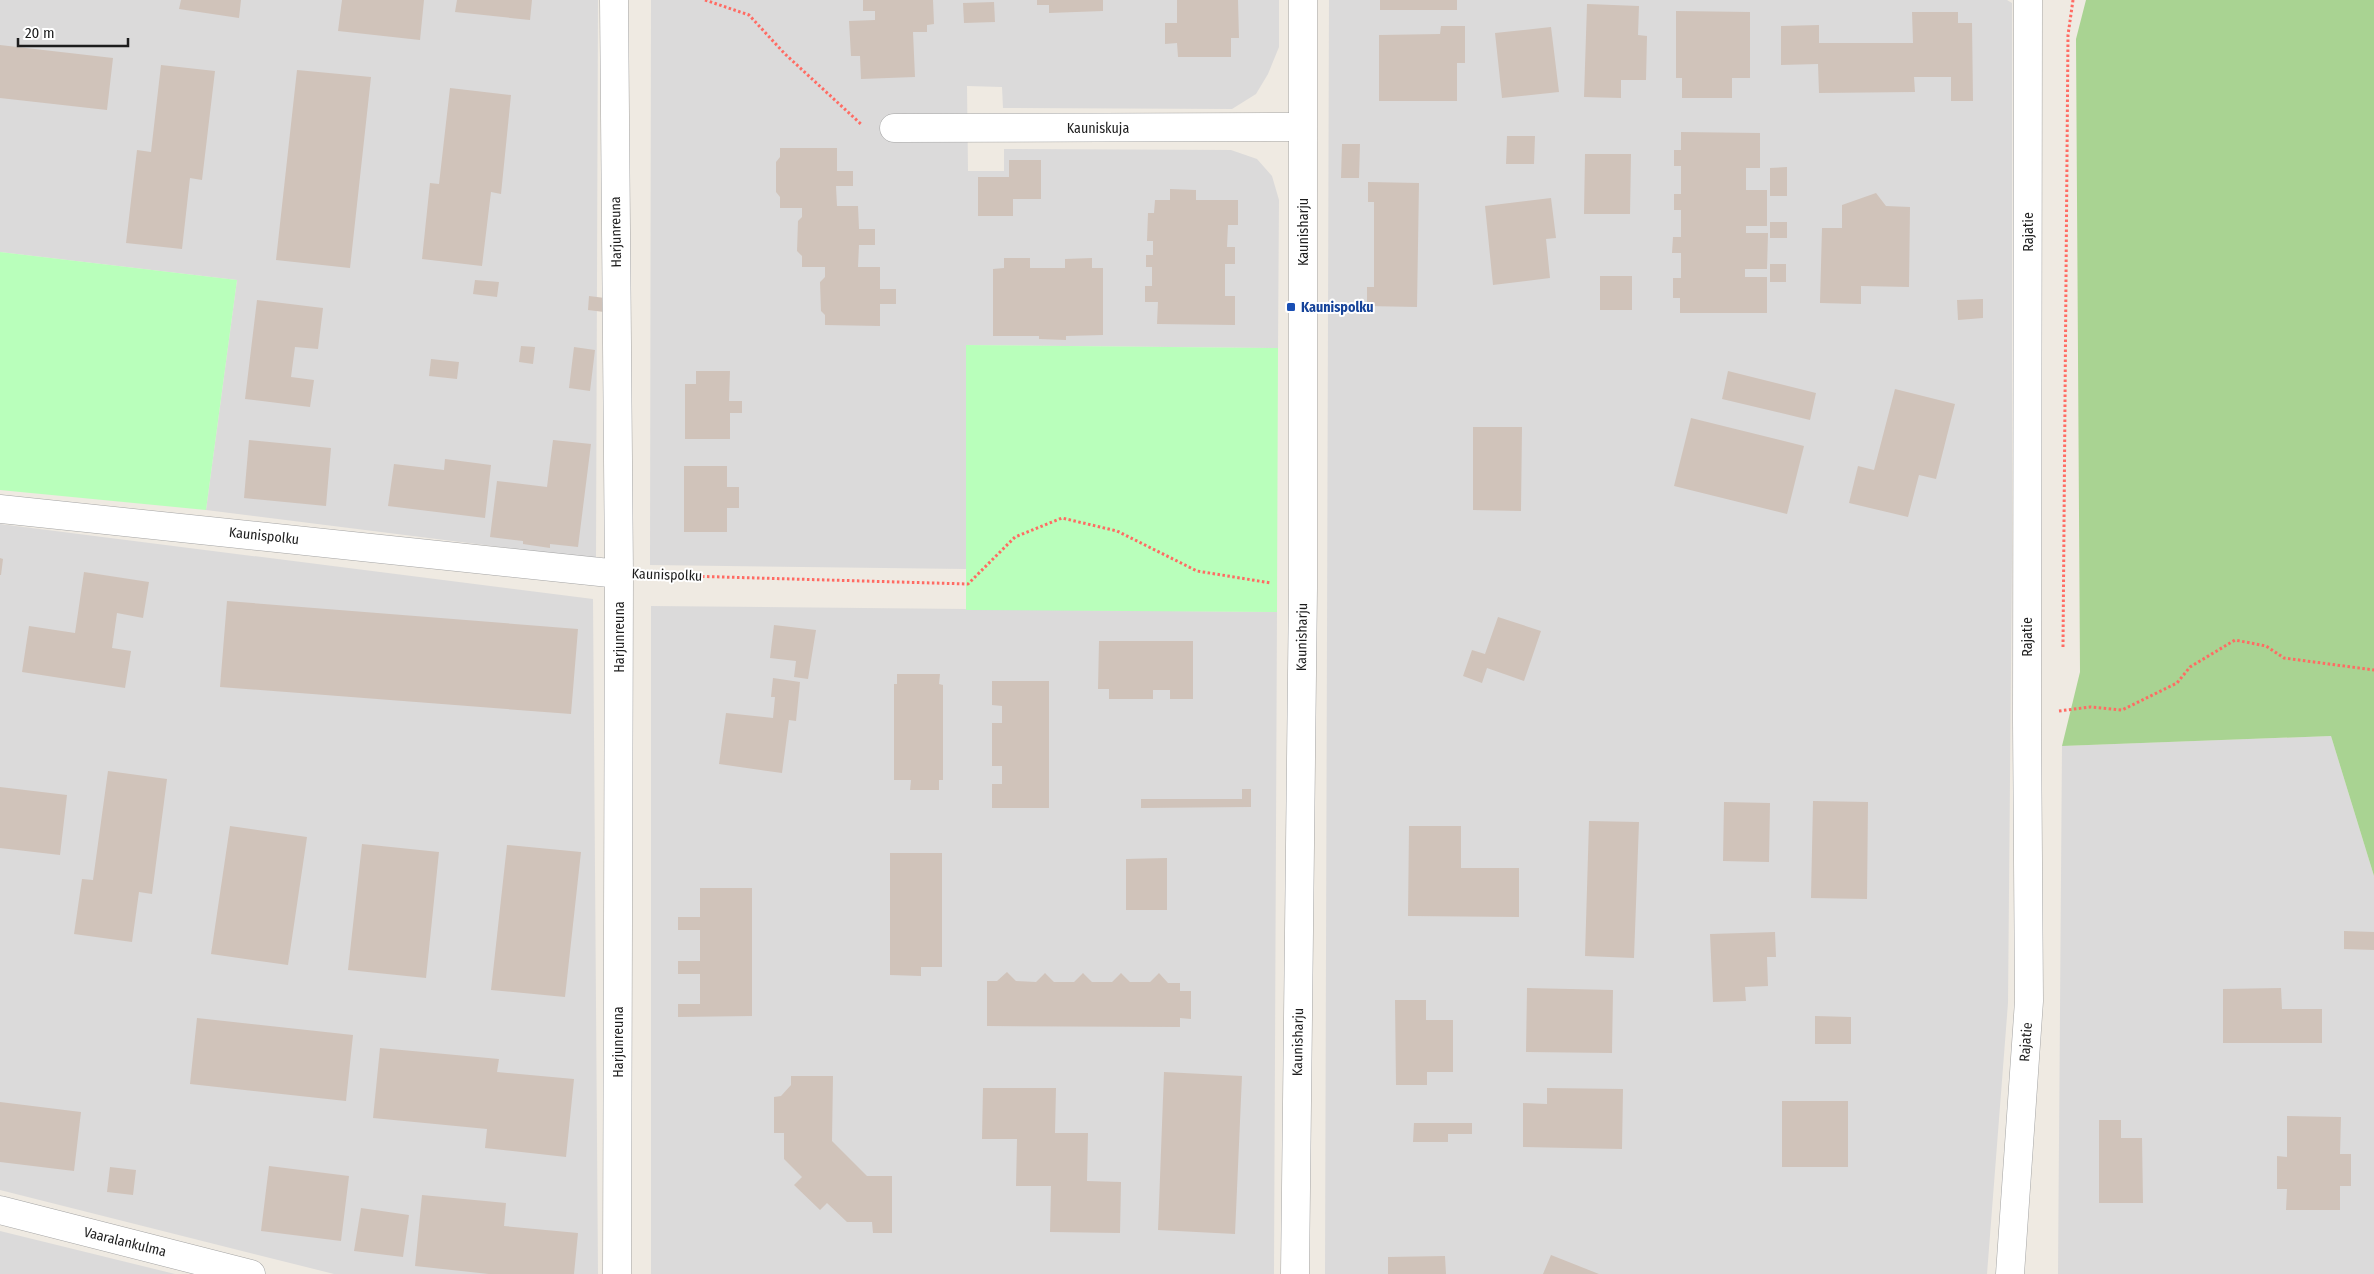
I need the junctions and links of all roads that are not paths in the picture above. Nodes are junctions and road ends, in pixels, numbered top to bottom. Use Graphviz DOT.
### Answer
graph roads {
  1 [pos="614,0"];
  2 [pos="1303,0"];
  3 [pos="2028,0"];
  4 [pos="894,128"];
  5 [pos="1303,128"];
  6 [pos="0,509"];
  7 [pos="619,574"];
  8 [pos="0,1210"];
  9 [pos="251,1274"];
  10 [pos="617,1274"];
  11 [pos="1296,1274"];
  12 [pos="2010,1274"];
  1 -- 7 [label="street, Harjunreuna"];
  2 -- 5 [label="street, Kaunisharju"];
  3 -- 12 [label="street, Rajatie"];
  4 -- 5 [label="street, Kauniskuja"];
  5 -- 11 [label="street, Kaunisharju"];
  6 -- 7 [label="street, Kaunispolku"];
  7 -- 10 [label="street, Harjunreuna"];
  8 -- 9 [label="street, Vaaralankulma"];
}
